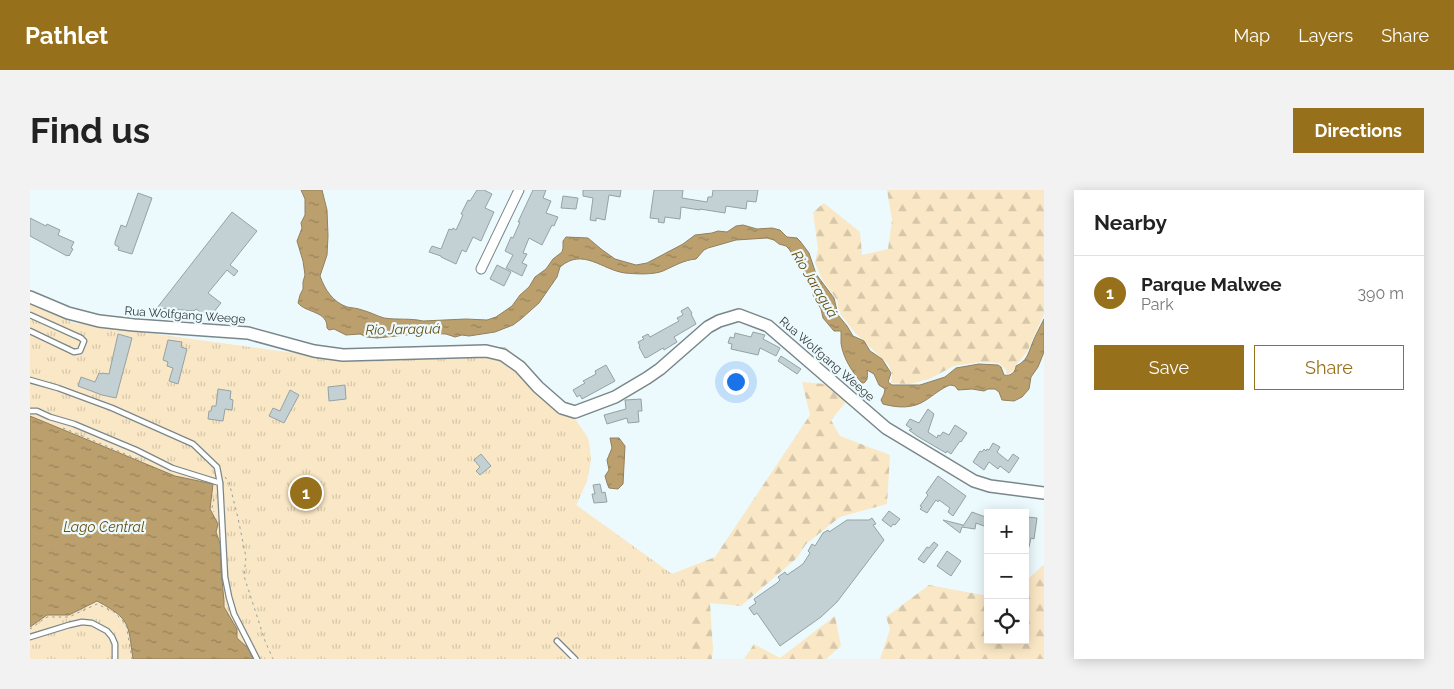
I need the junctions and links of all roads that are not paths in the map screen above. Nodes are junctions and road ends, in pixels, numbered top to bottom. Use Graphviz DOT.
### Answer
graph roads {
  1 [pos="519,190"];
  2 [pos="481,269"];
  3 [pos="30,297"];
  4 [pos="30,315"];
  5 [pos="30,331"];
  6 [pos="30,380"];
  7 [pos="30,411"];
  8 [pos="220,483"];
  9 [pos="1044,493"];
  10 [pos="30,637"];
  11 [pos="558,641"];
  12 [pos="115,659"];
  13 [pos="257,659"];
  14 [pos="575,659"];
  1 -- 2 [label="street"];
  3 -- 9 [label="street, Rua Wolfgang Weege"];
  4 -- 5 [label="lane"];
  6 -- 8 [label="lane"];
  7 -- 8 [label="lane"];
  8 -- 13 [label="lane"];
  10 -- 12 [label="lane"];
  11 -- 14 [label="lane"];
}
